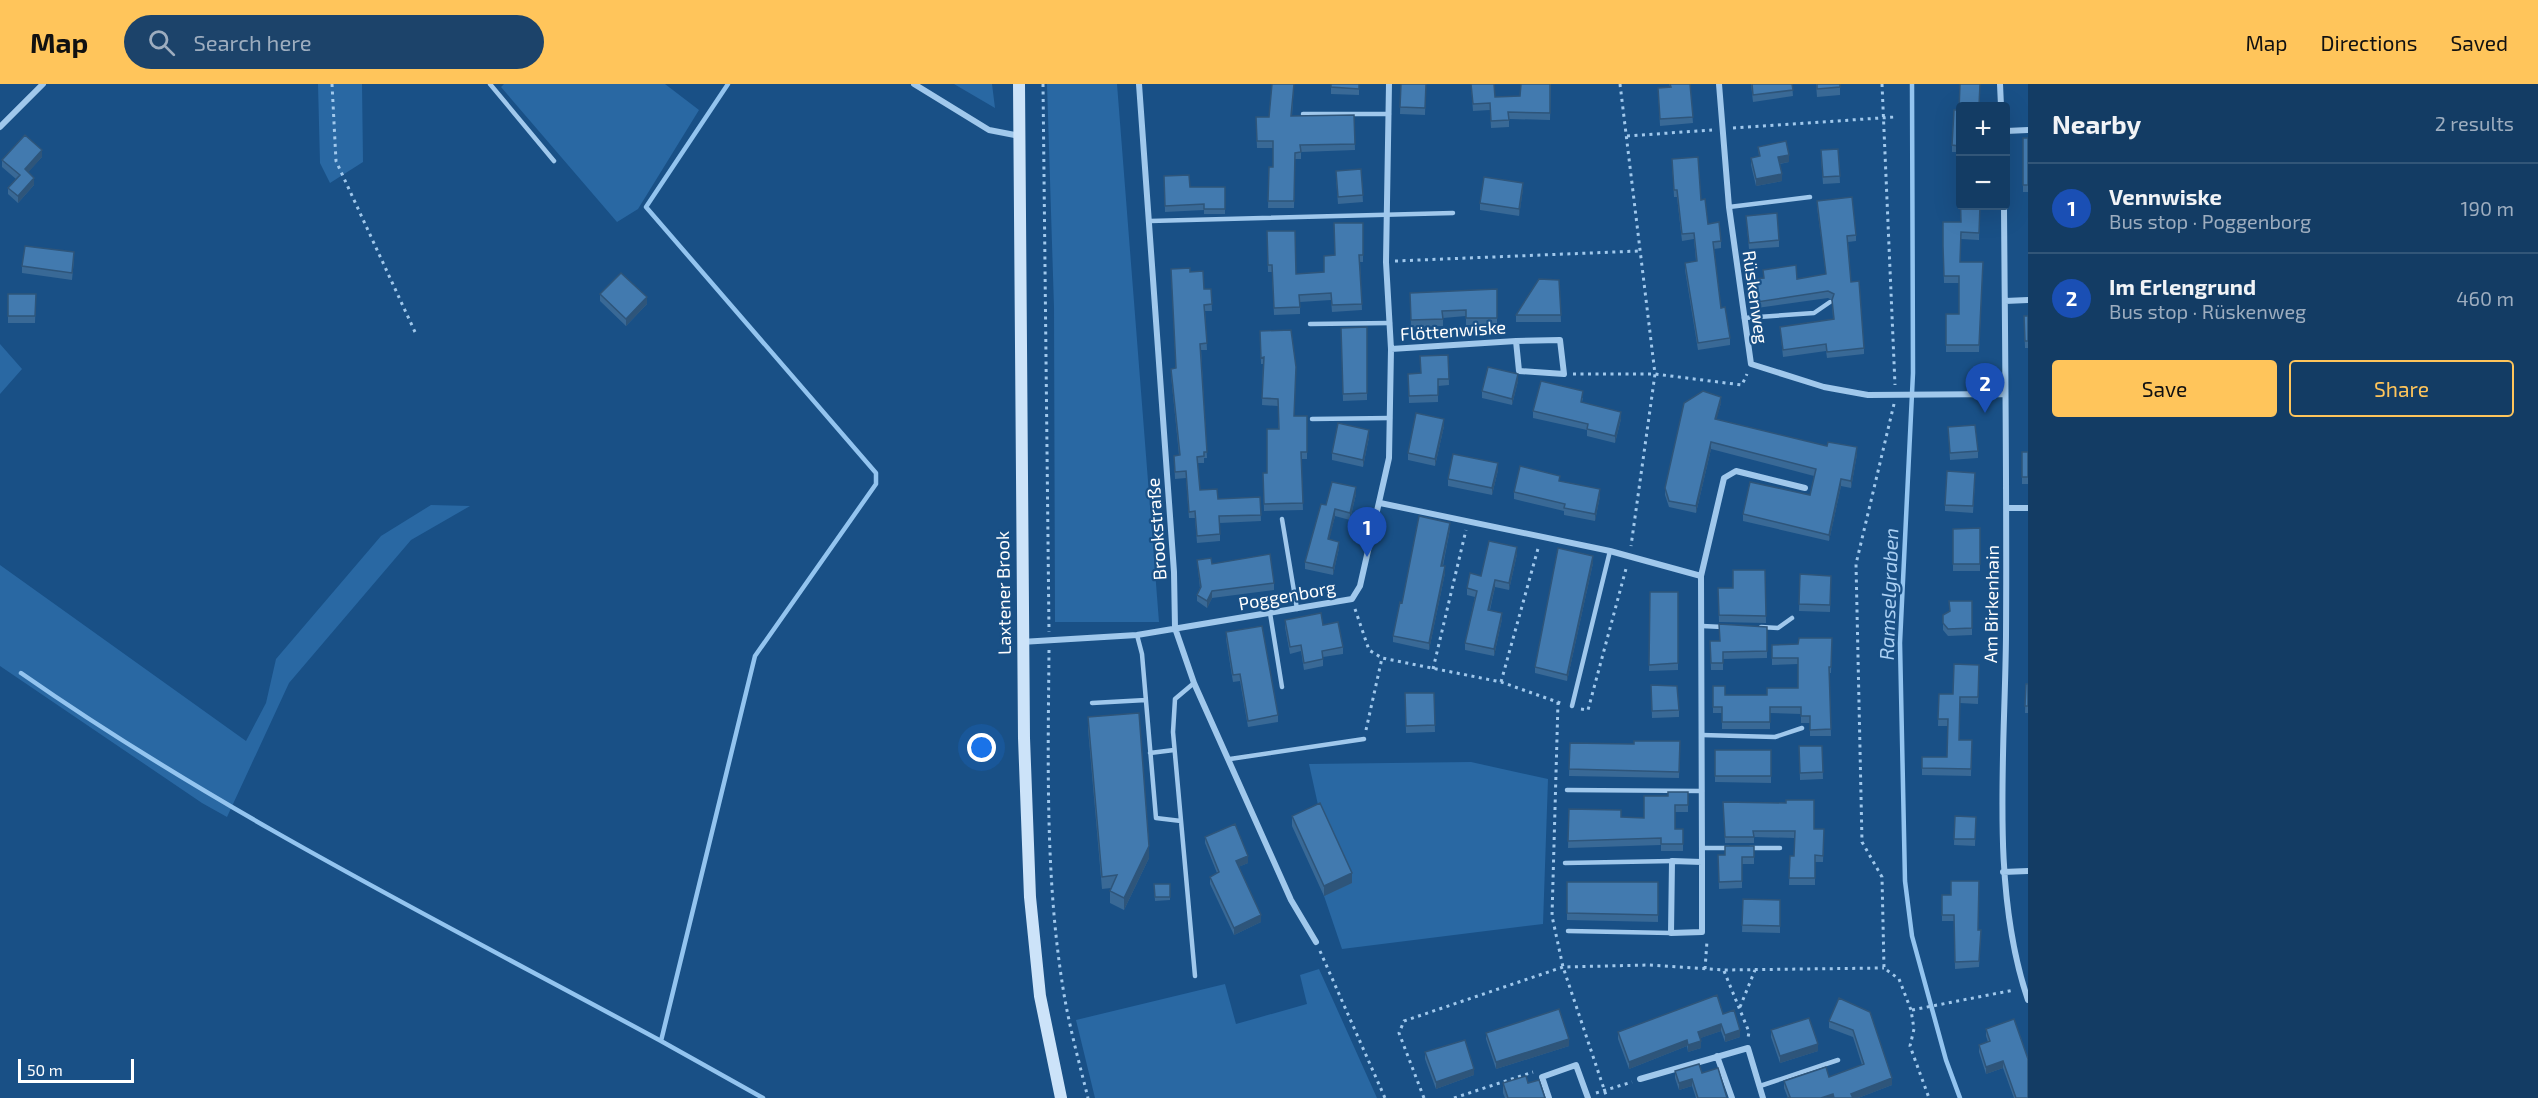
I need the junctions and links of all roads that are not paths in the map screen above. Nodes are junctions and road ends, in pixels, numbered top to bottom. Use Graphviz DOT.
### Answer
graph roads {
  1 [pos="43,84"];
  2 [pos="490,84"];
  3 [pos="914,84"];
  4 [pos="1019,84"];
  5 [pos="1139,84"];
  6 [pos="1389,84"];
  7 [pos="1719,84"];
  8 [pos="2000,84"];
  9 [pos="2001,102"];
  10 [pos="1303,114"];
  11 [pos="1389,114"];
  12 [pos="0,127"];
  13 [pos="2028,129"];
  14 [pos="2010,131"];
  15 [pos="1020,136"];
  16 [pos="554,160"];
  17 [pos="1810,197"];
  18 [pos="1729,207"];
  19 [pos="2004,210"];
  20 [pos="1453,213"];
  21 [pos="1387,217"];
  22 [pos="1150,221"];
  23 [pos="2028,300"];
  24 [pos="2005,301"];
  25 [pos="1830,302"];
  26 [pos="1744,318"];
  27 [pos="1390,323"];
  28 [pos="1310,324"];
  29 [pos="1516,341"];
  30 [pos="1391,348"];
  31 [pos="2005,394"];
  32 [pos="1390,418"];
  33 [pos="1312,419"];
  34 [pos="1804,488"];
  35 [pos="1380,503"];
  36 [pos="2007,508"];
  37 [pos="2028,508"];
  38 [pos="1282,519"];
  39 [pos="1610,551"];
  40 [pos="1701,576"];
  41 [pos="1297,609"];
  42 [pos="1270,613"];
  43 [pos="1792,618"];
  44 [pos="1702,626"];
  45 [pos="1735,627"];
  46 [pos="1756,627"];
  47 [pos="1175,628"];
  48 [pos="1137,635"];
  49 [pos="1021,642"];
  50 [pos="1194,683"];
  51 [pos="1282,687"];
  52 [pos="1146,700"];
  53 [pos="1092,703"];
  54 [pos="1572,706"];
  55 [pos="1802,728"];
  56 [pos="1702,735"];
  57 [pos="1364,739"];
  58 [pos="1174,750"];
  59 [pos="1150,753"];
  60 [pos="1230,759"];
  61 [pos="1567,790"];
  62 [pos="1702,791"];
  63 [pos="1181,821"];
  64 [pos="1702,848"];
  65 [pos="1735,848"];
  66 [pos="1746,848"];
  67 [pos="1780,848"];
  68 [pos="1672,861"];
  69 [pos="1565,862"];
  70 [pos="1702,862"];
  71 [pos="2028,871"];
  72 [pos="2003,872"];
  73 [pos="1568,931"];
  74 [pos="1671,933"];
  75 [pos="1316,942"];
  76 [pos="1195,976"];
  77 [pos="2028,1000"];
  78 [pos="1717,1056"];
  79 [pos="1838,1060"];
  80 [pos="1640,1079"];
  81 [pos="1760,1086"];
  82 [pos="1588,1097"];
  83 [pos="1061,1098"];
  84 [pos="1548,1098"];
  85 [pos="1732,1098"];
  86 [pos="1763,1098"];
  1 -- 12 [label="street"];
  2 -- 16 [label="lane"];
  3 -- 15 [label="street"];
  4 -- 15 [label="street, Laxtener Brook"];
  5 -- 22 [label="street, Brookstraße"];
  6 -- 11 [label="street, Poggenborg"];
  7 -- 18 [label="street, Rüskenweg"];
  8 -- 9 [label="street"];
  10 -- 11 [label="lane"];
  11 -- 21 [label="street, Poggenborg"];
  13 -- 14 [label="street"];
  15 -- 49 [label="street, Laxtener Brook"];
  17 -- 18 [label="lane"];
  18 -- 26 [label="street, Rüskenweg"];
  19 -- 24 [label="street, Am Birkenhain"];
  20 -- 21 [label="lane"];
  21 -- 22 [label="lane"];
  21 -- 27 [label="street, Poggenborg"];
  22 -- 47 [label="street, Brookstraße"];
  23 -- 24 [label="street"];
  24 -- 31 [label="street, Am Birkenhain"];
  25 -- 26 [label="lane"];
  26 -- 31 [label="street, Rüskenweg"];
  27 -- 28 [label="lane"];
  27 -- 30 [label="street, Poggenborg"];
  29 -- 29 [label="street, Flöttenwiske"];
  29 -- 30 [label="street, Flöttenwiske"];
  30 -- 32 [label="street, Poggenborg"];
  31 -- 36 [label="street, Am Birkenhain"];
  32 -- 33 [label="lane"];
  32 -- 35 [label="street, Poggenborg"];
  34 -- 40 [label="street"];
  35 -- 39 [label="street"];
  35 -- 41 [label="street, Poggenborg"];
  36 -- 37 [label="street"];
  36 -- 72 [label="street, Am Birkenhain"];
  38 -- 41 [label="lane"];
  39 -- 40 [label="street"];
  39 -- 54 [label="lane"];
  40 -- 44 [label="street"];
  41 -- 42 [label="street, Poggenborg"];
  42 -- 47 [label="street, Poggenborg"];
  42 -- 51 [label="lane"];
  43 -- 46 [label="lane"];
  44 -- 45 [label="lane"];
  44 -- 56 [label="street"];
  47 -- 48 [label="street, Poggenborg"];
  47 -- 50 [label="street, Brookstraße"];
  48 -- 49 [label="street, Poggenborg"];
  48 -- 52 [label="lane"];
  49 -- 83 [label="street, Laxtener Brook"];
  50 -- 58 [label="lane"];
  50 -- 60 [label="street, Brookstraße"];
  52 -- 53 [label="lane"];
  52 -- 59 [label="lane"];
  55 -- 56 [label="lane"];
  56 -- 62 [label="street"];
  57 -- 60 [label="lane"];
  58 -- 59 [label="lane"];
  58 -- 63 [label="lane"];
  59 -- 63 [label="lane"];
  60 -- 75 [label="street, Brookstraße"];
  61 -- 62 [label="lane"];
  62 -- 64 [label="street"];
  63 -- 76 [label="lane"];
  64 -- 65 [label="lane"];
  64 -- 70 [label="street"];
  66 -- 67 [label="lane"];
  68 -- 69 [label="lane"];
  68 -- 70 [label="street"];
  68 -- 74 [label="street"];
  70 -- 74 [label="street"];
  71 -- 72 [label="street"];
  72 -- 77 [label="street, Am Birkenhain"];
  73 -- 74 [label="lane"];
  78 -- 80 [label="street"];
  78 -- 81 [label="street"];
  78 -- 85 [label="street"];
  79 -- 81 [label="lane"];
  81 -- 86 [label="street"];
  82 -- 84 [label="street"];
}
